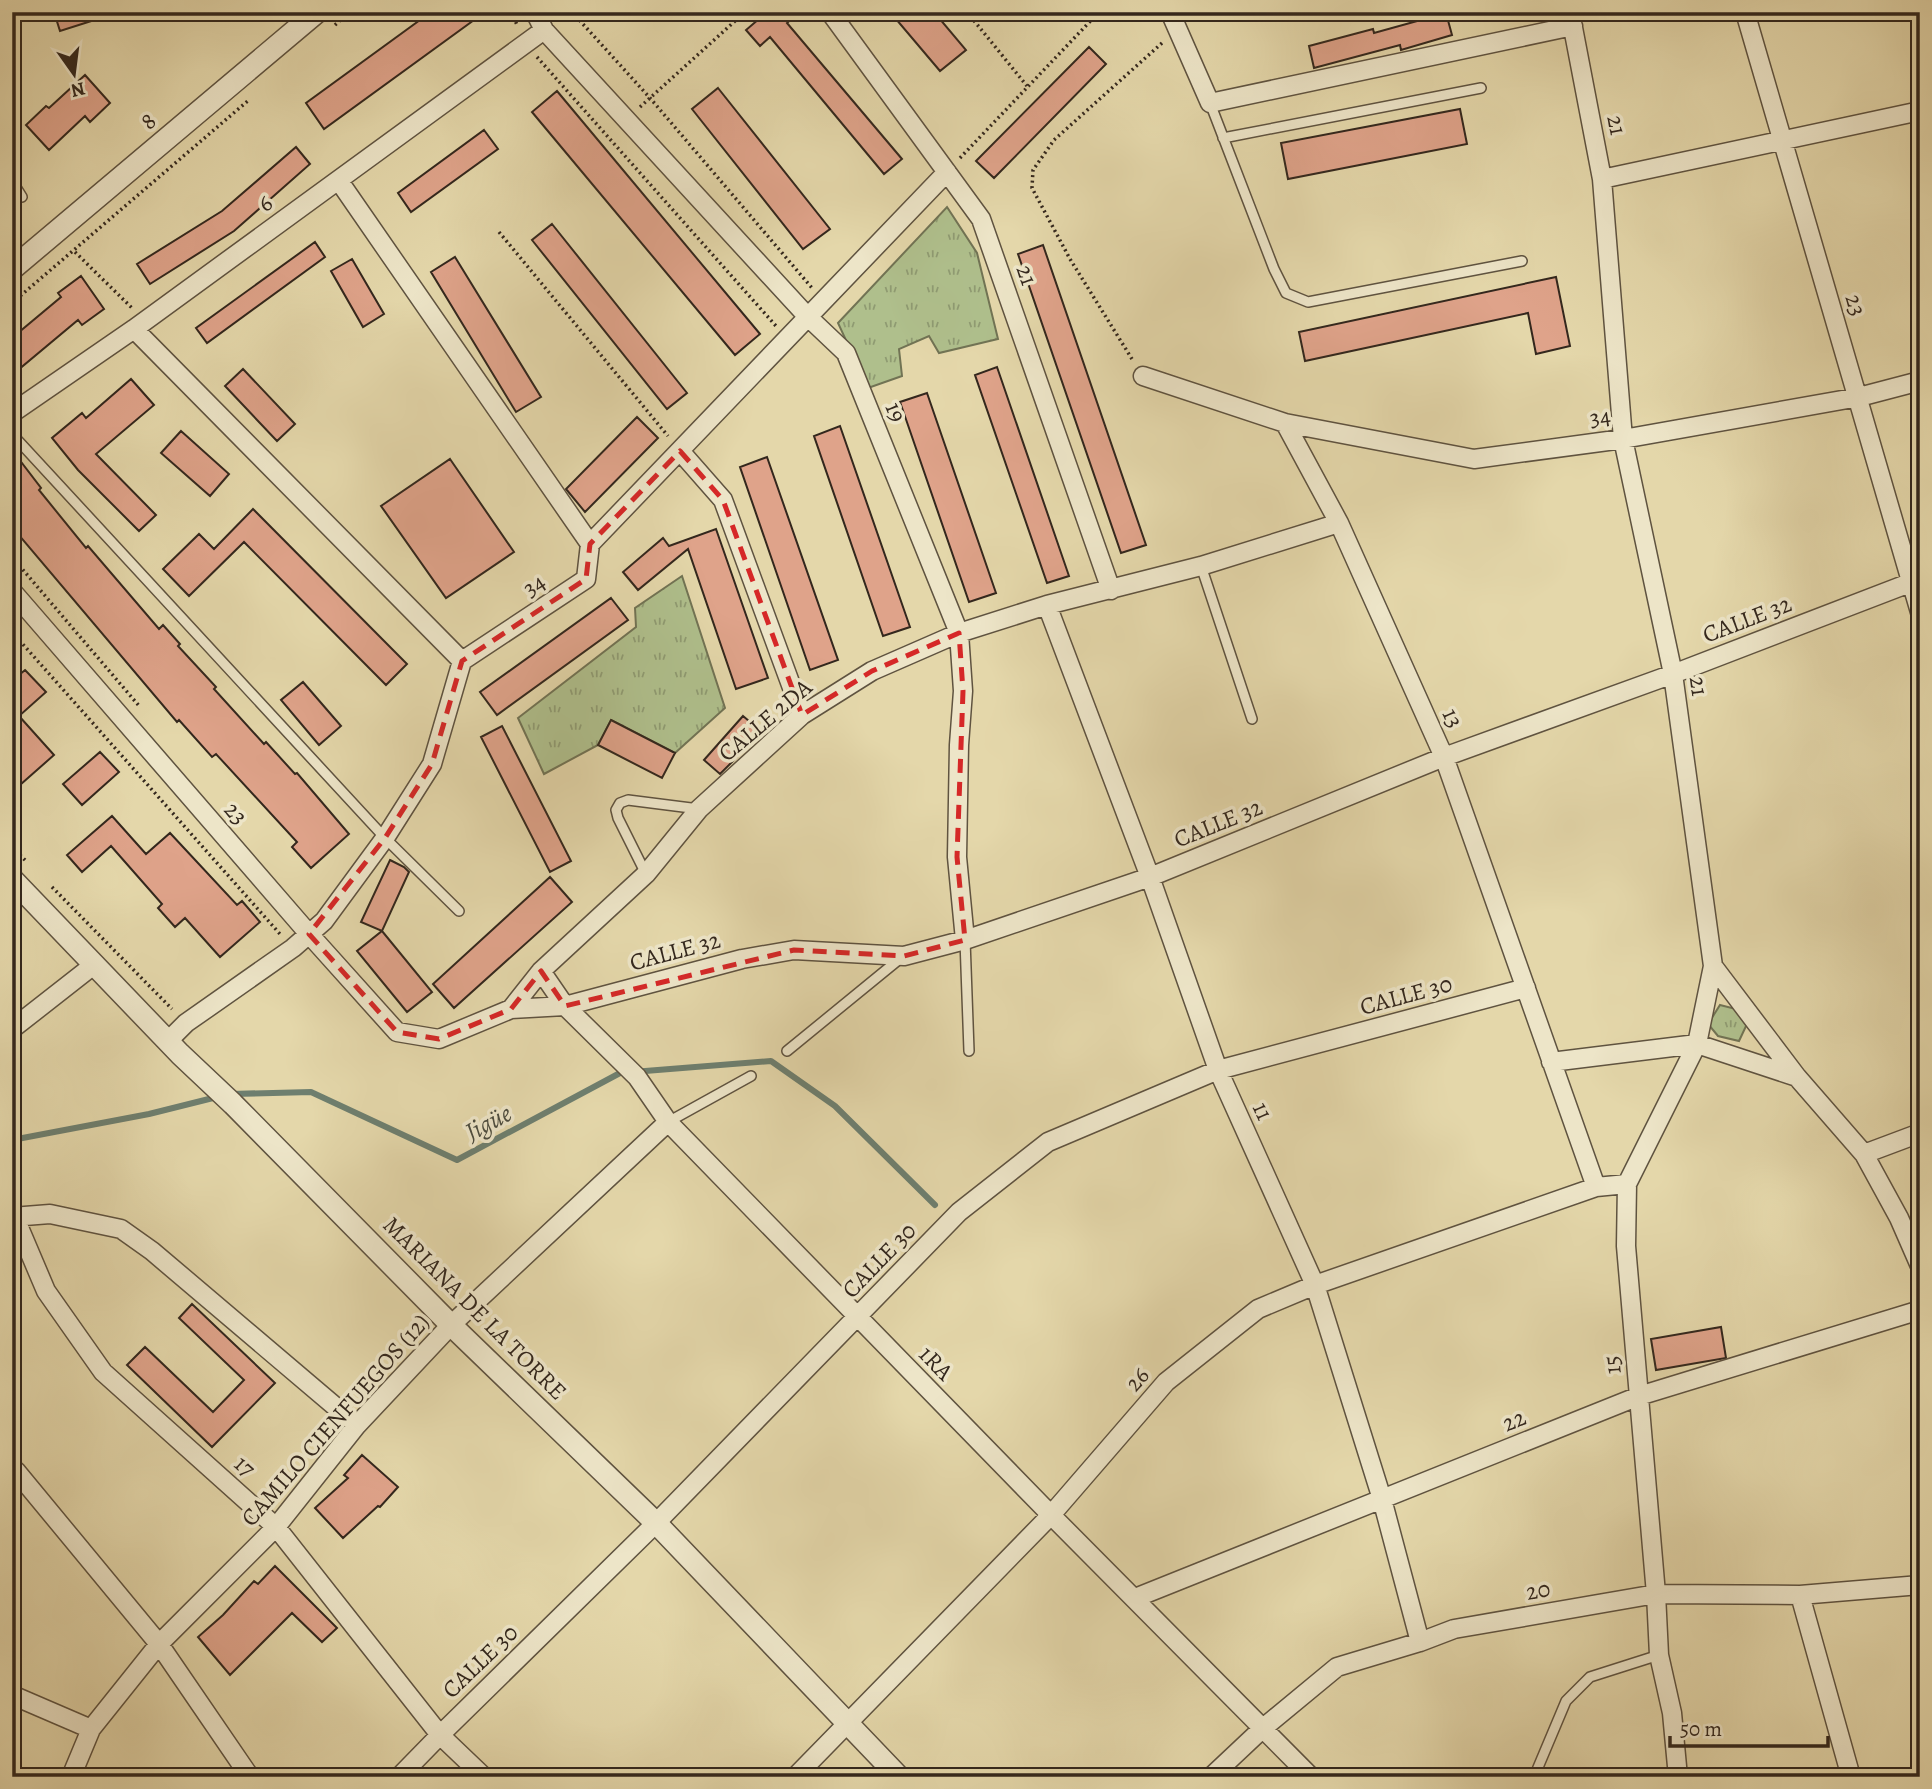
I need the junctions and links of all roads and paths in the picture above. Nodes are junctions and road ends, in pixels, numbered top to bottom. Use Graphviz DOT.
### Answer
graph roads {
  1 [pos="349,12"];
  2 [pos="510,12"];
  3 [pos="535,12"];
  4 [pos="572,12"];
  5 [pos="745,12"];
  6 [pos="830,12"];
  7 [pos="967,12"];
  8 [pos="1099,12"];
  9 [pos="1170,12"];
  10 [pos="1745,12"];
  11 [pos="1571,19"];
  12 [pos="323,21"];
  13 [pos="544,30"];
  14 [pos="1177,30"];
  15 [pos="525,44"];
  16 [pos="1027,86"];
  17 [pos="1481,88"];
  18 [pos="257,92"];
  19 [pos="650,99"];
  20 [pos="1210,103"];
  21 [pos="1920,111"];
  22 [pos="627,119"];
  23 [pos="1223,138"];
  24 [pos="1781,141"];
  25 [pos="947,172"];
  26 [pos="1602,178"];
  27 [pos="12,181"];
  28 [pos="339,181"];
  29 [pos="22,197"];
  30 [pos="499,232"];
  31 [pos="75,252"];
  32 [pos="1522,261"];
  33 [pos="12,269"];
  34 [pos="823,300"];
  35 [pos="12,303"];
  36 [pos="807,316"];
  37 [pos="140,324"];
  38 [pos="787,338"];
  39 [pos="1143,376"];
  40 [pos="1920,381"];
  41 [pos="1859,397"];
  42 [pos="12,413"];
  43 [pos="1285,423"];
  44 [pos="12,434"];
  45 [pos="1623,439"];
  46 [pos="680,451"];
  47 [pos="1339,523"];
  48 [pos="590,544"];
  49 [pos="1201,566"];
  50 [pos="1915,581"];
  51 [pos="1111,590"];
  52 [pos="12,591"];
  53 [pos="1048,605"];
  54 [pos="1920,612"];
  55 [pos="12,632"];
  56 [pos="959,633"];
  57 [pos="461,661"];
  58 [pos="1673,674"];
  59 [pos="802,715"];
  60 [pos="1252,719"];
  61 [pos="1444,757"];
  62 [pos="699,809"];
  63 [pos="385,838"];
  64 [pos="12,847"];
  65 [pos="32,867"];
  66 [pos="646,874"];
  67 [pos="1150,877"];
  68 [pos="12,879"];
  69 [pos="51,886"];
  70 [pos="459,911"];
  71 [pos="309,934"];
  72 [pos="965,940"];
  73 [pos="293,948"];
  74 [pos="904,956"];
  75 [pos="95,964"];
  76 [pos="1713,966"];
  77 [pos="541,971"];
  78 [pos="1526,988"];
  79 [pos="565,1006"];
  80 [pos="510,1009"];
  81 [pos="186,1023"];
  82 [pos="12,1029"];
  83 [pos="439,1039"];
  84 [pos="168,1041"];
  85 [pos="1697,1044"];
  86 [pos="787,1051"];
  87 [pos="969,1051"];
  88 [pos="1551,1062"];
  89 [pos="1218,1070"];
  90 [pos="751,1076"];
  91 [pos="1797,1077"];
  92 [pos="668,1122"];
  93 [pos="1920,1133"];
  94 [pos="1864,1154"];
  95 [pos="1627,1184"];
  96 [pos="1596,1187"];
  97 [pos="14,1217"];
  98 [pos="1920,1266"];
  99 [pos="1315,1285"];
  100 [pos="1920,1310"];
  101 [pos="858,1318"];
  102 [pos="451,1325"];
  103 [pos="1639,1396"];
  104 [pos="357,1425"];
  105 [pos="12,1471"];
  106 [pos="1382,1499"];
  107 [pos="1051,1515"];
  108 [pos="656,1523"];
  109 [pos="276,1527"];
  110 [pos="1920,1584"];
  111 [pos="1656,1594"];
  112 [pos="1800,1595"];
  113 [pos="1135,1598"];
  114 [pos="1420,1642"];
  115 [pos="159,1644"];
  116 [pos="1659,1655"];
  117 [pos="12,1695"];
  118 [pos="846,1724"];
  119 [pos="90,1729"];
  120 [pos="1262,1729"];
  121 [pos="440,1735"];
  122 [pos="71,1777"];
  123 [pos="250,1777"];
  124 [pos="399,1777"];
  125 [pos="484,1777"];
  126 [pos="795,1777"];
  127 [pos="899,1777"];
  128 [pos="1212,1777"];
  129 [pos="1311,1777"];
  130 [pos="1534,1777"];
  131 [pos="1678,1777"];
  132 [pos="1851,1777"];
  1 -- 12 [label="path"];
  2 -- 15 [label="path"];
  3 -- 13 [label="street, 19"];
  4 -- 19 [label="path"];
  5 -- 19 [label="path"];
  6 -- 25 [label="street, 21"];
  7 -- 16 [label="path"];
  8 -- 16 [label="path"];
  9 -- 14 [label="street"];
  10 -- 24 [label="street, 23"];
  11 -- 20 [label="street"];
  11 -- 26 [label="street, 21"];
  12 -- 33 [label="street, 8"];
  13 -- 15 [label="street, 6"];
  13 -- 22 [label="street, 19"];
  14 -- 20 [label="street"];
  14 -- 39 [label="path"];
  15 -- 28 [label="street, 6"];
  15 -- 38 [label="path"];
  16 -- 25 [label="path"];
  17 -- 23 [label="lane"];
  18 -- 31 [label="path"];
  19 -- 22 [label="path"];
  19 -- 34 [label="path"];
  20 -- 23 [label="lane"];
  21 -- 24 [label="street"];
  22 -- 36 [label="street, 19"];
  23 -- 32 [label="lane"];
  24 -- 26 [label="street"];
  24 -- 41 [label="street, 23"];
  25 -- 34 [label="street"];
  25 -- 51 [label="street, 21"];
  26 -- 45 [label="street, 21"];
  27 -- 29 [label="lane"];
  28 -- 37 [label="street, 6"];
  28 -- 48 [label="street"];
  30 -- 46 [label="path"];
  31 -- 35 [label="path"];
  31 -- 37 [label="path"];
  34 -- 36 [label="street"];
  36 -- 38 [label="street"];
  36 -- 56 [label="street, 19"];
  37 -- 42 [label="street, 6"];
  37 -- 57 [label="street"];
  38 -- 46 [label="street"];
  39 -- 43 [label="street"];
  40 -- 41 [label="street, 34"];
  41 -- 45 [label="street, 34"];
  41 -- 50 [label="street, 23"];
  43 -- 45 [label="street, 34"];
  43 -- 47 [label="street, 13"];
  44 -- 63 [label="lane"];
  45 -- 58 [label="street, 21"];
  46 -- 48 [label="street"];
  46 -- 59 [label="street"];
  47 -- 49 [label="street"];
  47 -- 61 [label="street, 13"];
  48 -- 57 [label="street, 34"];
  49 -- 51 [label="street, CALLE 2DA"];
  49 -- 60 [label="lane"];
  50 -- 54 [label="street, 23"];
  50 -- 58 [label="street, CALLE 32"];
  51 -- 53 [label="street, CALLE 2DA"];
  52 -- 71 [label="street, 23"];
  53 -- 56 [label="street, CALLE 2DA"];
  53 -- 67 [label="street, 11"];
  55 -- 73 [label="path"];
  56 -- 59 [label="street, CALLE 2DA"];
  56 -- 72 [label="street, 19"];
  57 -- 63 [label="street"];
  58 -- 61 [label="street, CALLE 32"];
  58 -- 76 [label="street, 21"];
  59 -- 62 [label="street, CALLE 2DA"];
  61 -- 67 [label="street, CALLE 32"];
  61 -- 78 [label="street, 13"];
  62 -- 66 [label="street, CALLE 2DA"];
  62 -- 66 [label="lane"];
  63 -- 70 [label="lane"];
  63 -- 71 [label="street"];
  64 -- 65 [label="path"];
  66 -- 77 [label="street, CALLE 2DA"];
  67 -- 72 [label="street, CALLE 32"];
  67 -- 89 [label="street, 11"];
  68 -- 75 [label="street, MARIANA DE LA TORRE"];
  69 -- 81 [label="path"];
  71 -- 73 [label="street"];
  71 -- 83 [label="street, 23"];
  72 -- 74 [label="street, CALLE 32"];
  72 -- 87 [label="lane"];
  73 -- 81 [label="street"];
  74 -- 79 [label="street, CALLE 32"];
  74 -- 86 [label="lane"];
  75 -- 82 [label="street"];
  75 -- 84 [label="street, MARIANA DE LA TORRE"];
  76 -- 85 [label="street, 15"];
  76 -- 91 [label="street, 21"];
  77 -- 79 [label="street, 1RA"];
  77 -- 80 [label="street, CALLE 2DA"];
  78 -- 88 [label="street, 13"];
  78 -- 89 [label="street, CALLE 30"];
  79 -- 80 [label="street, CALLE 32"];
  79 -- 92 [label="street, 1RA"];
  80 -- 83 [label="street, CALLE 2DA"];
  81 -- 84 [label="street"];
  84 -- 102 [label="street, MARIANA DE LA TORRE"];
  85 -- 88 [label="street"];
  85 -- 91 [label="street"];
  85 -- 95 [label="street, 15"];
  88 -- 96 [label="street, 13"];
  89 -- 99 [label="street, 11"];
  89 -- 101 [label="street, CALLE 30"];
  90 -- 92 [label="lane"];
  91 -- 94 [label="street, 21"];
  92 -- 101 [label="street, 1RA"];
  92 -- 102 [label="street, CAMILO CIENFUEGOS (12)"];
  93 -- 94 [label="street"];
  94 -- 98 [label="street, 21"];
  95 -- 96 [label="street, 26"];
  95 -- 103 [label="street, 15"];
  96 -- 99 [label="street, 26"];
  97 -- 104 [label="street"];
  97 -- 109 [label="street, 17"];
  99 -- 106 [label="street, 11"];
  99 -- 107 [label="street, 26"];
  100 -- 103 [label="street, 22"];
  101 -- 107 [label="street, 1RA"];
  101 -- 108 [label="street, CALLE 30"];
  102 -- 104 [label="street, CAMILO CIENFUEGOS (12)"];
  102 -- 108 [label="street, MARIANA DE LA TORRE"];
  103 -- 106 [label="street, 22"];
  103 -- 111 [label="street, 15"];
  104 -- 109 [label="street, CAMILO CIENFUEGOS (12)"];
  105 -- 115 [label="street"];
  106 -- 113 [label="street, 22"];
  106 -- 114 [label="street, 11"];
  107 -- 113 [label="street, 1RA"];
  107 -- 118 [label="street, 26"];
  108 -- 118 [label="street, MARIANA DE LA TORRE"];
  108 -- 121 [label="street, CALLE 30"];
  109 -- 115 [label="street, CAMILO CIENFUEGOS (12)"];
  109 -- 121 [label="street, 17"];
  110 -- 112 [label="street, 20"];
  111 -- 112 [label="street, 20"];
  111 -- 114 [label="street, 20"];
  111 -- 116 [label="street, 15"];
  112 -- 132 [label="street"];
  113 -- 120 [label="street, 1RA"];
  114 -- 120 [label="street, 20"];
  115 -- 119 [label="street, CAMILO CIENFUEGOS (12)"];
  115 -- 123 [label="street"];
  116 -- 130 [label="lane"];
  116 -- 131 [label="street, 15"];
  117 -- 119 [label="street"];
  118 -- 126 [label="street, 26"];
  118 -- 127 [label="street, MARIANA DE LA TORRE"];
  119 -- 122 [label="street, CAMILO CIENFUEGOS (12)"];
  120 -- 128 [label="street, 20"];
  120 -- 129 [label="street, 1RA"];
  121 -- 124 [label="street, CALLE 30"];
  121 -- 125 [label="street, 17"];
}
